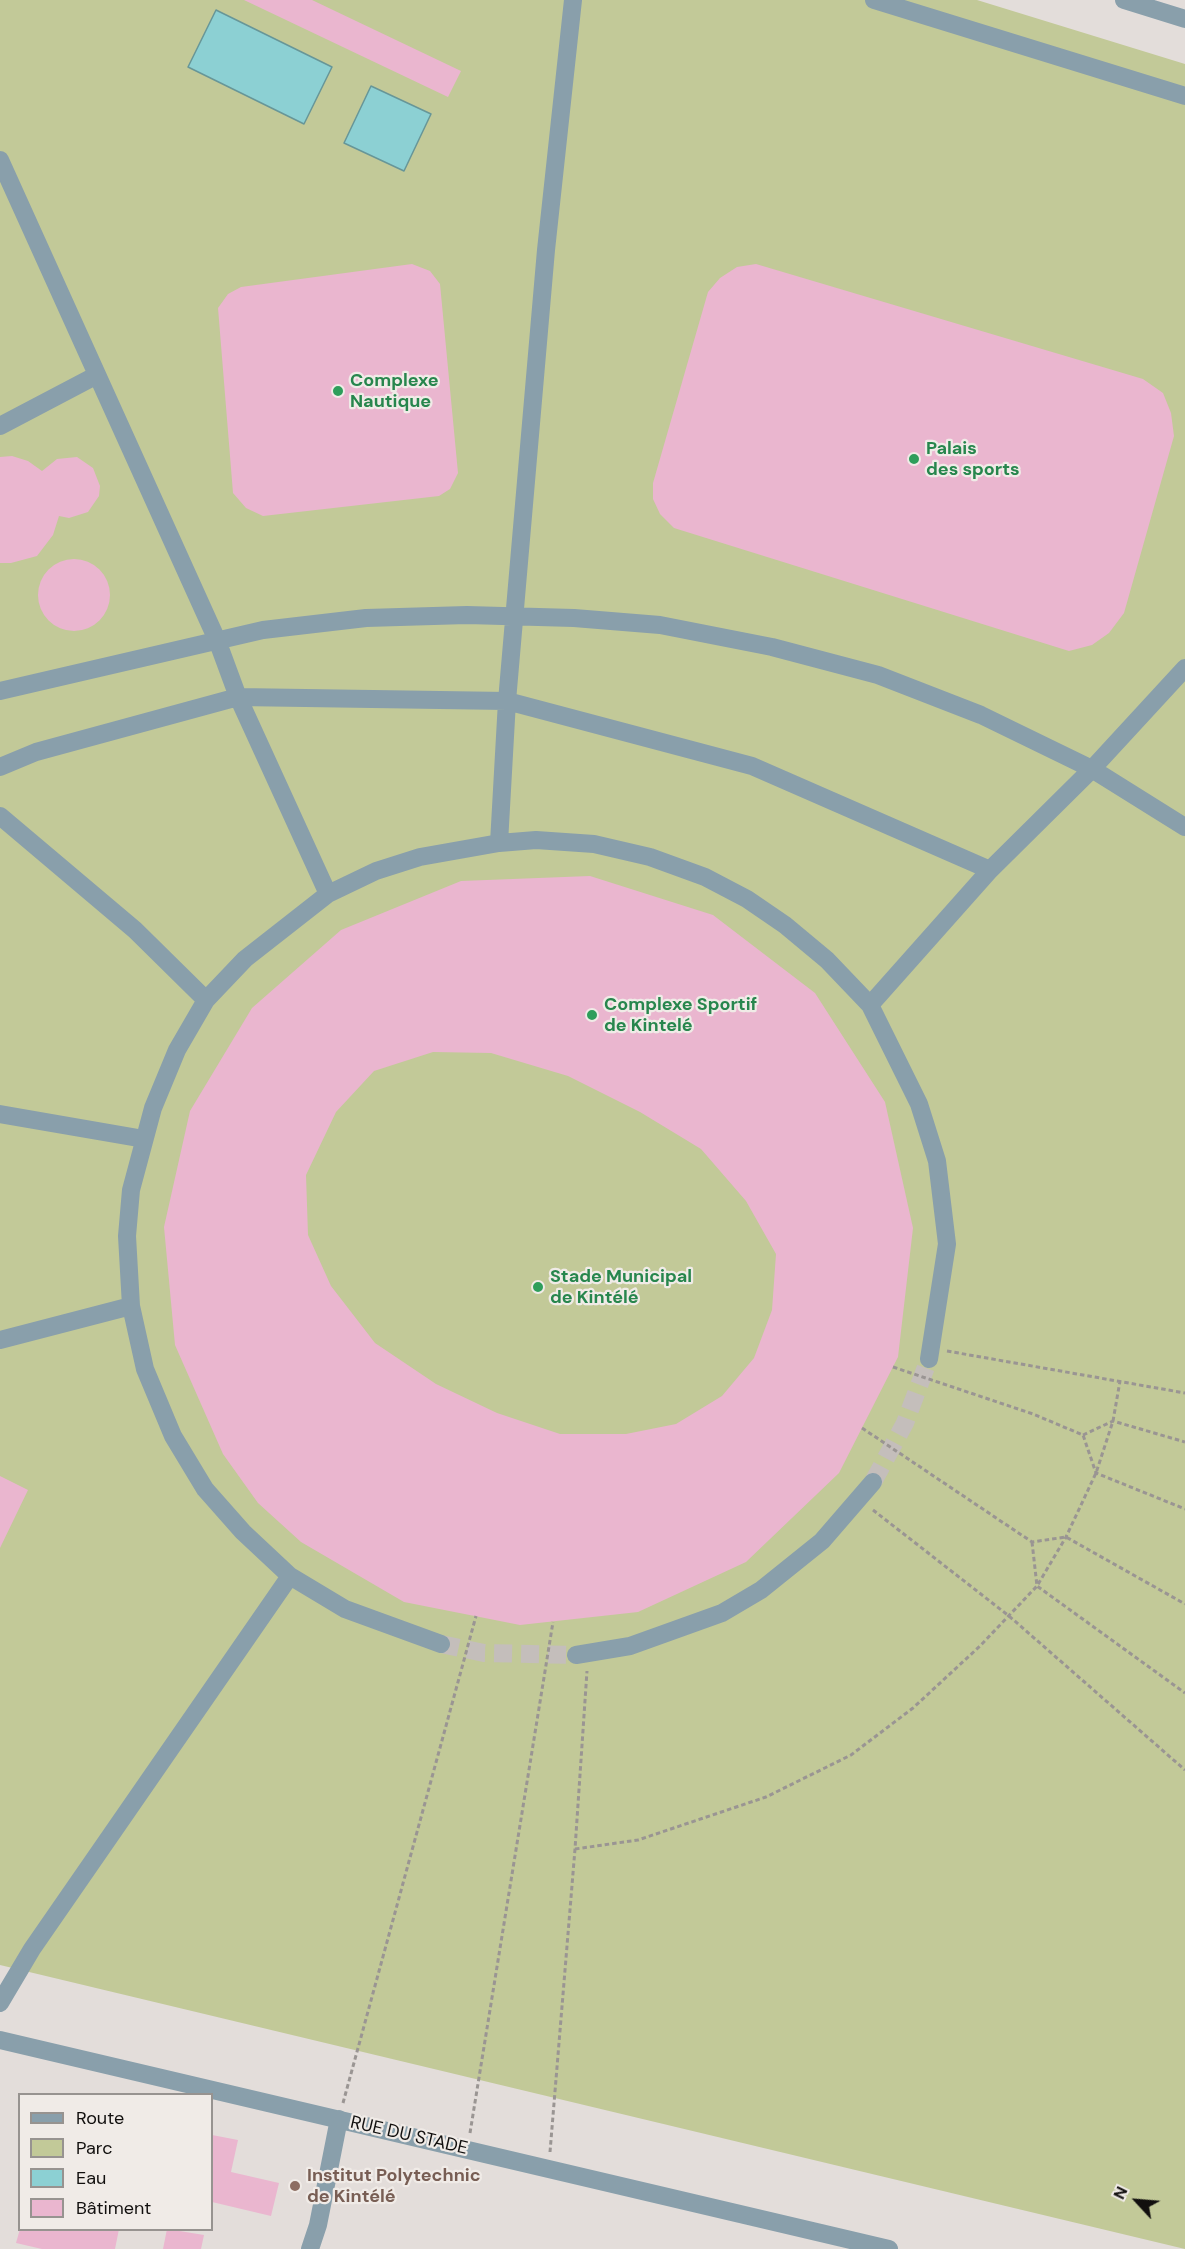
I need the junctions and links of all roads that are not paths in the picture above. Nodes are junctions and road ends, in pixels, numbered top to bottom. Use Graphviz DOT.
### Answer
graph roads {
  1 [pos="573,0"];
  2 [pos="874,0"];
  3 [pos="1124,0"];
  4 [pos="1185,19"];
  5 [pos="1185,96"];
  6 [pos="0,160"];
  7 [pos="97,375"];
  8 [pos="0,426"];
  9 [pos="516,616"];
  10 [pos="217,640"];
  11 [pos="1185,668"];
  12 [pos="0,691"];
  13 [pos="238,697"];
  14 [pos="507,701"];
  15 [pos="0,766"];
  16 [pos="1092,769"];
  17 [pos="0,816"];
  18 [pos="1185,827"];
  19 [pos="499,843"];
  20 [pos="990,870"];
  21 [pos="328,894"];
  22 [pos="206,1000"];
  23 [pos="870,1005"];
  24 [pos="0,1114"];
  25 [pos="144,1139"];
  26 [pos="131,1306"];
  27 [pos="0,1340"];
  28 [pos="930,1354"];
  29 [pos="873,1482"];
  30 [pos="290,1576"];
  31 [pos="441,1644"];
  32 [pos="582,1654"];
  33 [pos="0,2003"];
  34 [pos="0,2040"];
  35 [pos="339,2119"];
  36 [pos="824,2242"];
  37 [pos="310,2249"];
  38 [pos="889,2249"];
  1 -- 9 [label="street"];
  2 -- 5 [label="street"];
  3 -- 4 [label="street"];
  6 -- 7 [label="street"];
  7 -- 8 [label="street"];
  7 -- 10 [label="street"];
  9 -- 10 [label="street"];
  9 -- 14 [label="street"];
  9 -- 16 [label="street"];
  10 -- 12 [label="street"];
  10 -- 13 [label="street"];
  11 -- 16 [label="street"];
  13 -- 14 [label="street"];
  13 -- 15 [label="street"];
  13 -- 21 [label="street"];
  14 -- 19 [label="street"];
  14 -- 20 [label="street"];
  16 -- 18 [label="street"];
  16 -- 20 [label="street"];
  17 -- 22 [label="street"];
  19 -- 21 [label="street"];
  19 -- 23 [label="street"];
  20 -- 23 [label="street"];
  21 -- 22 [label="street"];
  22 -- 25 [label="street"];
  23 -- 28 [label="street"];
  24 -- 25 [label="street"];
  25 -- 26 [label="street"];
  26 -- 27 [label="street"];
  26 -- 30 [label="street"];
  29 -- 32 [label="street"];
  30 -- 31 [label="street"];
  30 -- 33 [label="street"];
  34 -- 35 [label="street, RUE DU STADE"];
  35 -- 36 [label="street, RUE DU STADE"];
  35 -- 37 [label="street"];
  36 -- 38 [label="street, RUE DU STADE"];
}
